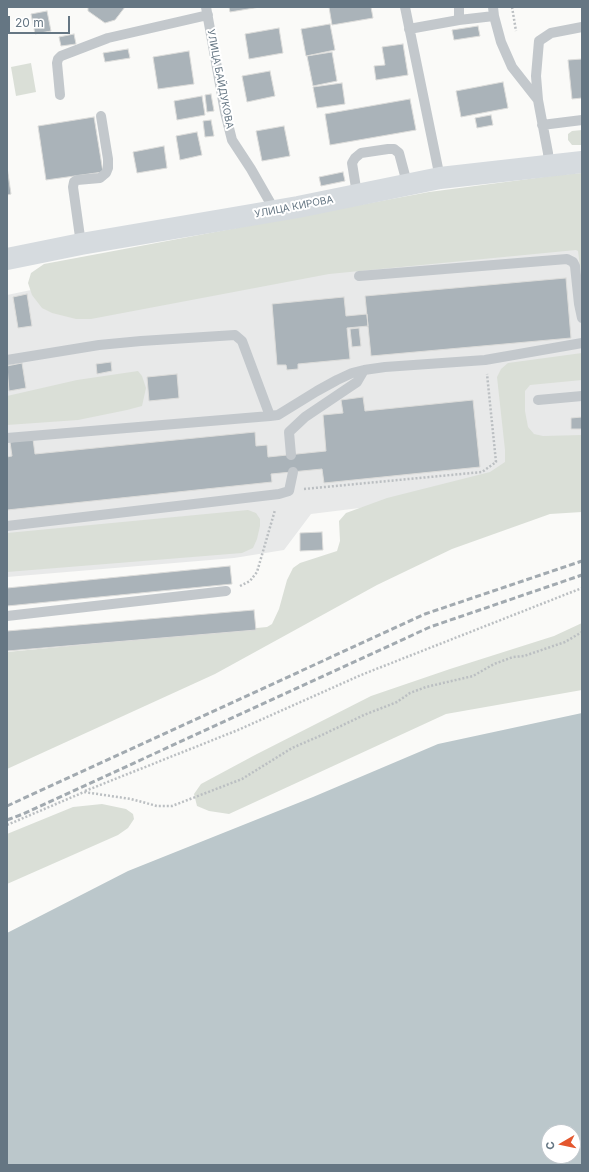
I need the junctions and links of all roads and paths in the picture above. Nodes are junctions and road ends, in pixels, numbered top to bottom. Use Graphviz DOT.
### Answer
graph roads {
  1 [pos="405,7"];
  2 [pos="459,7"];
  3 [pos="207,11"];
  4 [pos="494,12"];
  5 [pos="459,20"];
  6 [pos="582,27"];
  7 [pos="409,29"];
  8 [pos="60,95"];
  9 [pos="538,100"];
  10 [pos="101,116"];
  11 [pos="582,120"];
  12 [pos="542,124"];
  13 [pos="582,162"];
  14 [pos="549,166"];
  15 [pos="440,178"];
  16 [pos="407,184"];
  17 [pos="357,194"];
  18 [pos="275,210"];
  19 [pos="81,244"];
  20 [pos="7,259"];
  21 [pos="358,276"];
  22 [pos="582,318"];
  23 [pos="582,343"];
  24 [pos="7,360"];
  25 [pos="486,360"];
  26 [pos="364,370"];
  27 [pos="582,396"];
  28 [pos="538,400"];
  29 [pos="270,416"];
  30 [pos="7,438"];
  31 [pos="291,455"];
  32 [pos="293,472"];
  33 [pos="284,493"];
  34 [pos="7,526"];
  35 [pos="582,588"];
  36 [pos="226,591"];
  37 [pos="7,616"];
  38 [pos="582,632"];
  39 [pos="84,792"];
  40 [pos="7,824"];
  1 -- 7 [label="lane"];
  2 -- 5 [label="lane"];
  3 -- 8 [label="lane"];
  3 -- 18 [label="lane, УЛИЦА БАЙДУКОВА"];
  4 -- 5 [label="lane"];
  4 -- 9 [label="lane"];
  5 -- 7 [label="lane"];
  6 -- 9 [label="lane"];
  7 -- 15 [label="lane"];
  9 -- 12 [label="lane"];
  10 -- 19 [label="lane"];
  11 -- 12 [label="lane"];
  12 -- 14 [label="lane"];
  13 -- 14 [label="street, УЛИЦА КИРОВА"];
  14 -- 15 [label="street, УЛИЦА КИРОВА"];
  15 -- 16 [label="street, УЛИЦА КИРОВА"];
  16 -- 17 [label="street, УЛИЦА КИРОВА"];
  16 -- 17 [label="lane"];
  17 -- 18 [label="street, УЛИЦА КИРОВА"];
  18 -- 19 [label="street, УЛИЦА КИРОВА"];
  19 -- 20 [label="street, УЛИЦА КИРОВА"];
  21 -- 22 [label="lane"];
  23 -- 25 [label="lane"];
  24 -- 29 [label="lane"];
  25 -- 26 [label="lane"];
  25 -- 33 [label="path"];
  26 -- 29 [label="lane"];
  26 -- 31 [label="lane"];
  27 -- 28 [label="lane"];
  29 -- 30 [label="lane"];
  32 -- 33 [label="lane"];
  33 -- 34 [label="lane"];
  33 -- 36 [label="path"];
  35 -- 39 [label="path"];
  36 -- 37 [label="lane"];
  38 -- 39 [label="path"];
  39 -- 40 [label="path"];
}
